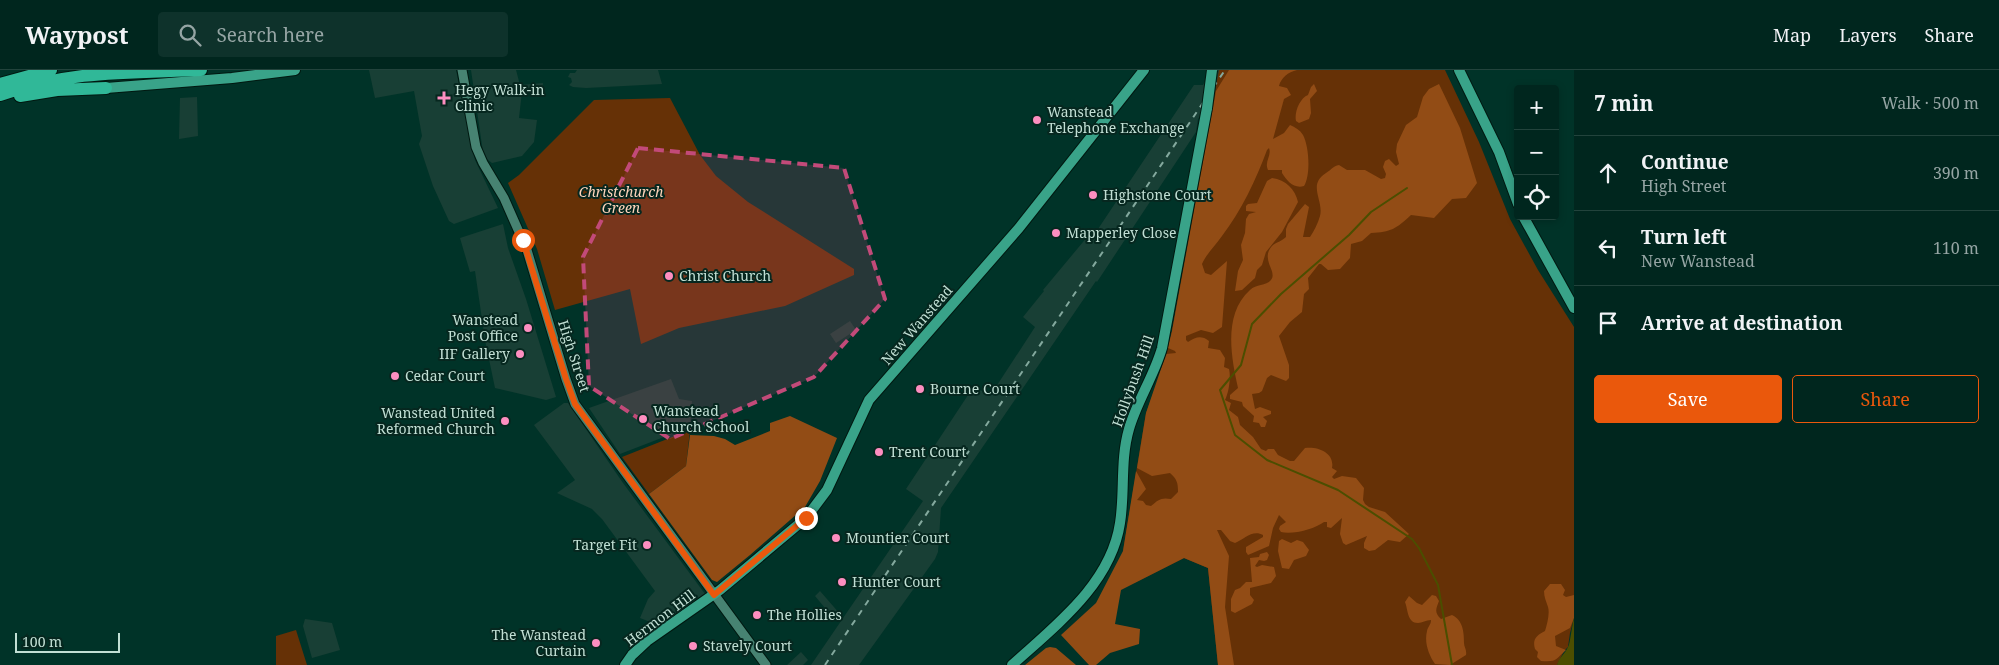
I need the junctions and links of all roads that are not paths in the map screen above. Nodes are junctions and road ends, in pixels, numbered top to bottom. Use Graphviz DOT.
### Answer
graph roads {
  1 [pos="44,70"];
  2 [pos="51,70"];
  3 [pos="201,70"];
  4 [pos="295,70"];
  5 [pos="462,70"];
  6 [pos="1144,70"];
  7 [pos="1212,70"];
  8 [pos="1459,70"];
  9 [pos="26,76"];
  10 [pos="0,84"];
  11 [pos="106,88"];
  12 [pos="0,95"];
  13 [pos="0,100"];
  14 [pos="1514,193"];
  15 [pos="1525,220"];
  16 [pos="1574,308"];
  17 [pos="714,595"];
  18 [pos="625,665"];
  19 [pos="766,665"];
  20 [pos="1012,665"];
  1 -- 9 [label="highway"];
  2 -- 9 [label="highway"];
  3 -- 12 [label="highway"];
  4 -- 11 [label="main road"];
  5 -- 17 [label="street, High Street"];
  6 -- 17 [label="main road, New Wanstead"];
  7 -- 20 [label="main road, Hollybush Hill, bridge"];
  8 -- 14 [label="main road"];
  9 -- 10 [label="highway"];
  11 -- 13 [label="highway"];
  15 -- 16 [label="main road"];
  17 -- 18 [label="main road, Hermon Hill"];
  17 -- 19 [label="street, High Street"];
}
